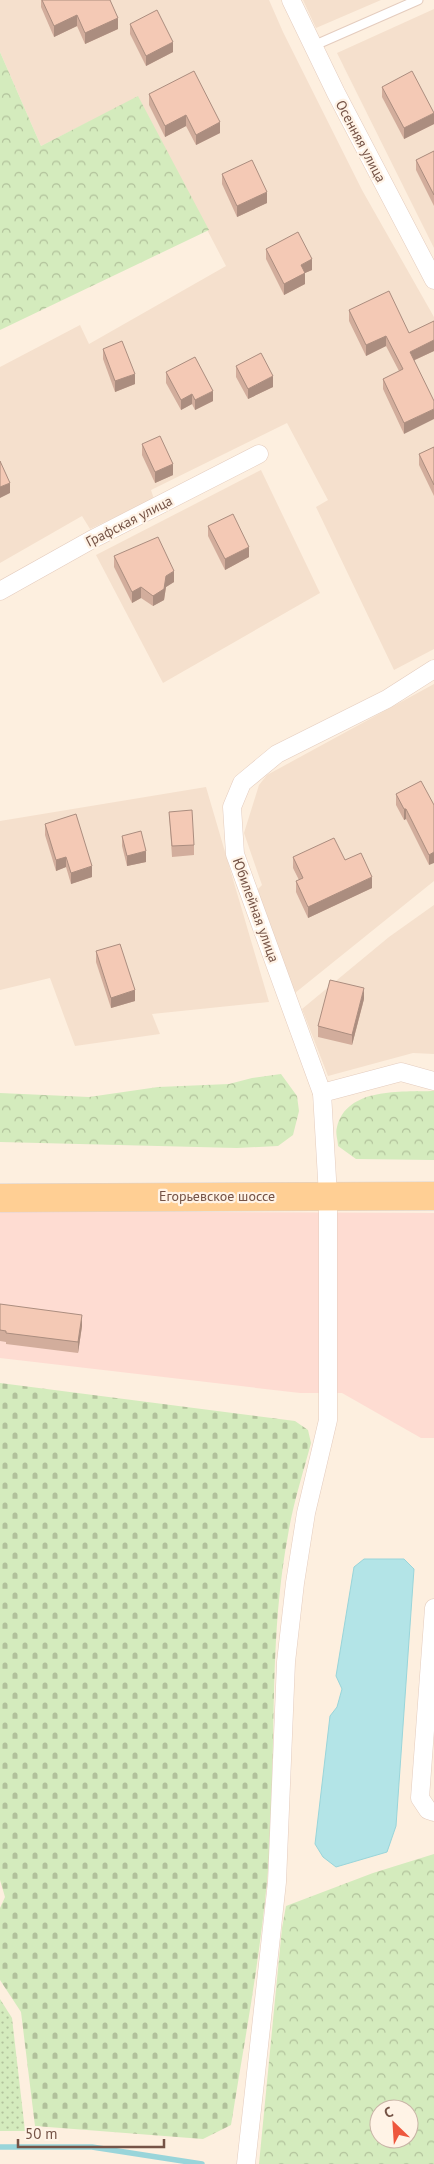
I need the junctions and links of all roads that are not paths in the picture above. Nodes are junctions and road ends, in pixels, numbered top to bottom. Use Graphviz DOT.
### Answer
graph roads {
  1 [pos="291,0"];
  2 [pos="418,0"];
  3 [pos="313,46"];
  4 [pos="433,277"];
  5 [pos="259,454"];
  6 [pos="0,591"];
  7 [pos="434,668"];
  8 [pos="434,1081"];
  9 [pos="322,1093"];
  10 [pos="328,1196"];
  11 [pos="434,1196"];
  12 [pos="0,1198"];
  13 [pos="434,1608"];
  14 [pos="434,1812"];
  15 [pos="246,2164"];
  1 -- 3 [label="street, Осенняя улица"];
  2 -- 3 [label="lane"];
  3 -- 4 [label="street, Осенняя улица"];
  5 -- 6 [label="street, Графская улица"];
  7 -- 9 [label="street, Юбилейная улица"];
  8 -- 9 [label="street"];
  9 -- 10 [label="street, Юбилейная улица"];
  10 -- 11 [label="main road, Егорьевское шоссе"];
  10 -- 12 [label="main road, Егорьевское шоссе"];
  10 -- 15 [label="street, Юбилейная улица"];
  13 -- 14 [label="street"];
}
